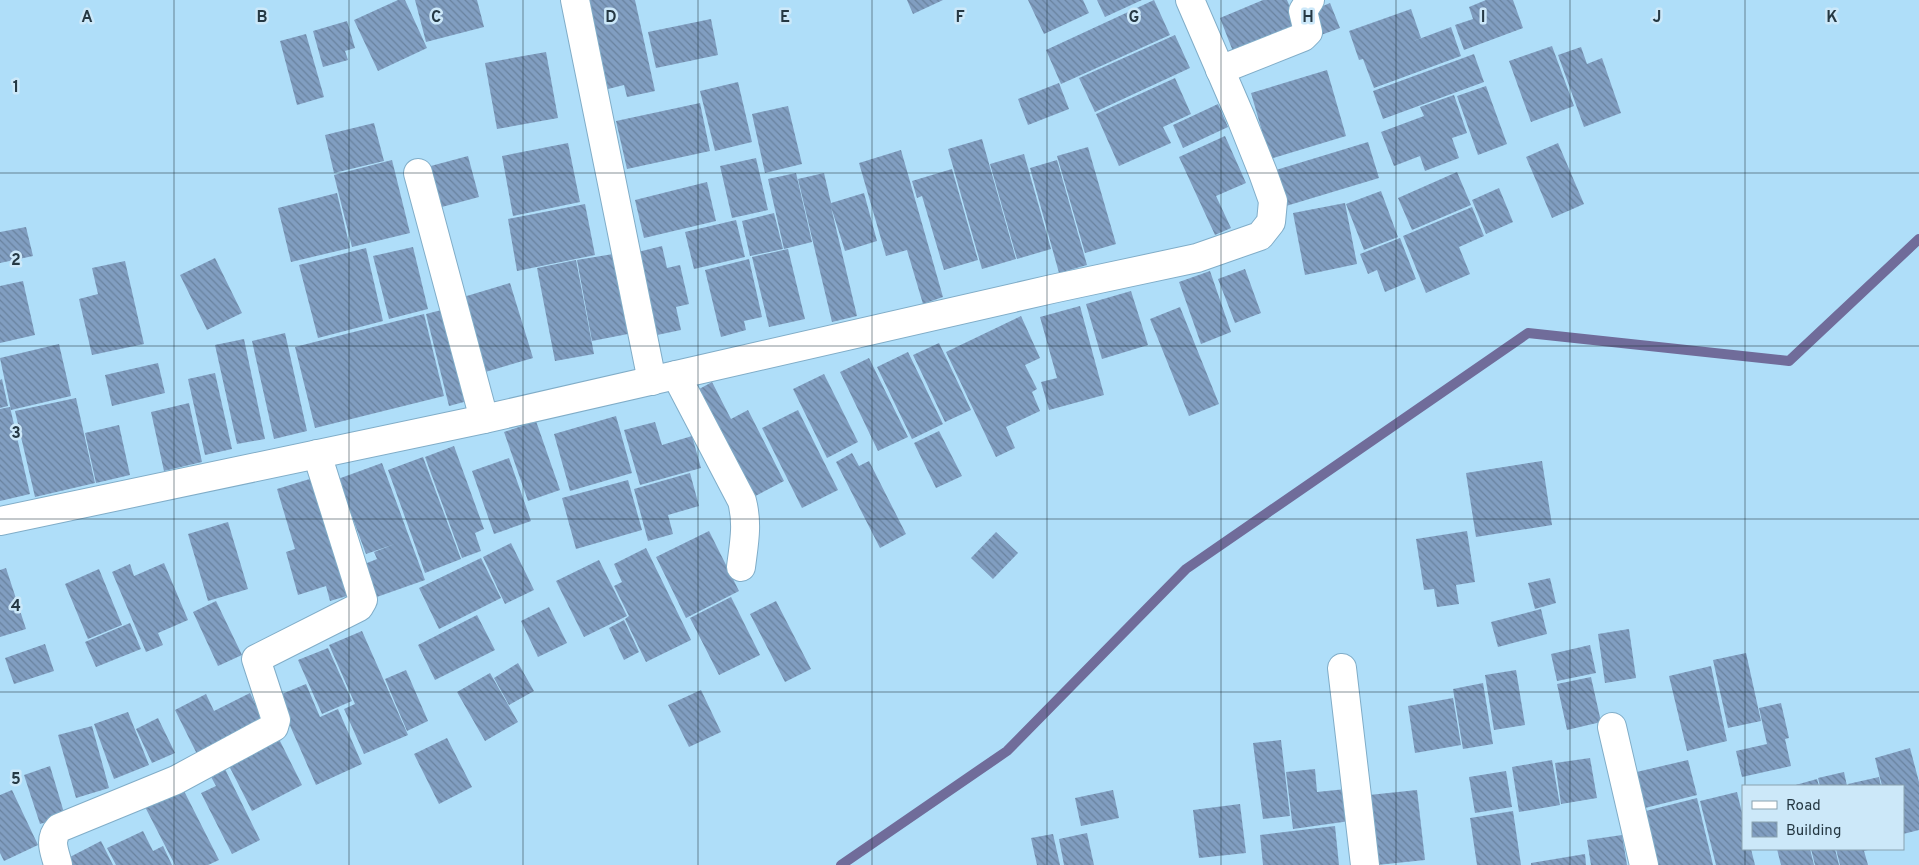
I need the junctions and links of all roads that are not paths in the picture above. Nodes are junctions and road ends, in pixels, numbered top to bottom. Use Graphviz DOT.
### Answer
graph roads {
  1 [pos="575,0"];
  2 [pos="1190,0"];
  3 [pos="1310,0"];
  4 [pos="1220,70"];
  5 [pos="418,173"];
  6 [pos="664,378"];
  7 [pos="484,419"];
  8 [pos="317,454"];
  9 [pos="0,521"];
  10 [pos="741,566"];
  11 [pos="1342,668"];
  12 [pos="1612,727"];
  13 [pos="58,865"];
  14 [pos="1365,865"];
  15 [pos="1644,865"];
  1 -- 6 [label="street"];
  2 -- 4 [label="street"];
  3 -- 4 [label="street"];
  4 -- 6 [label="street"];
  5 -- 7 [label="street"];
  6 -- 7 [label="street"];
  6 -- 10 [label="street"];
  7 -- 8 [label="street"];
  8 -- 9 [label="street"];
  8 -- 13 [label="street"];
  11 -- 14 [label="street"];
  12 -- 15 [label="street"];
}
